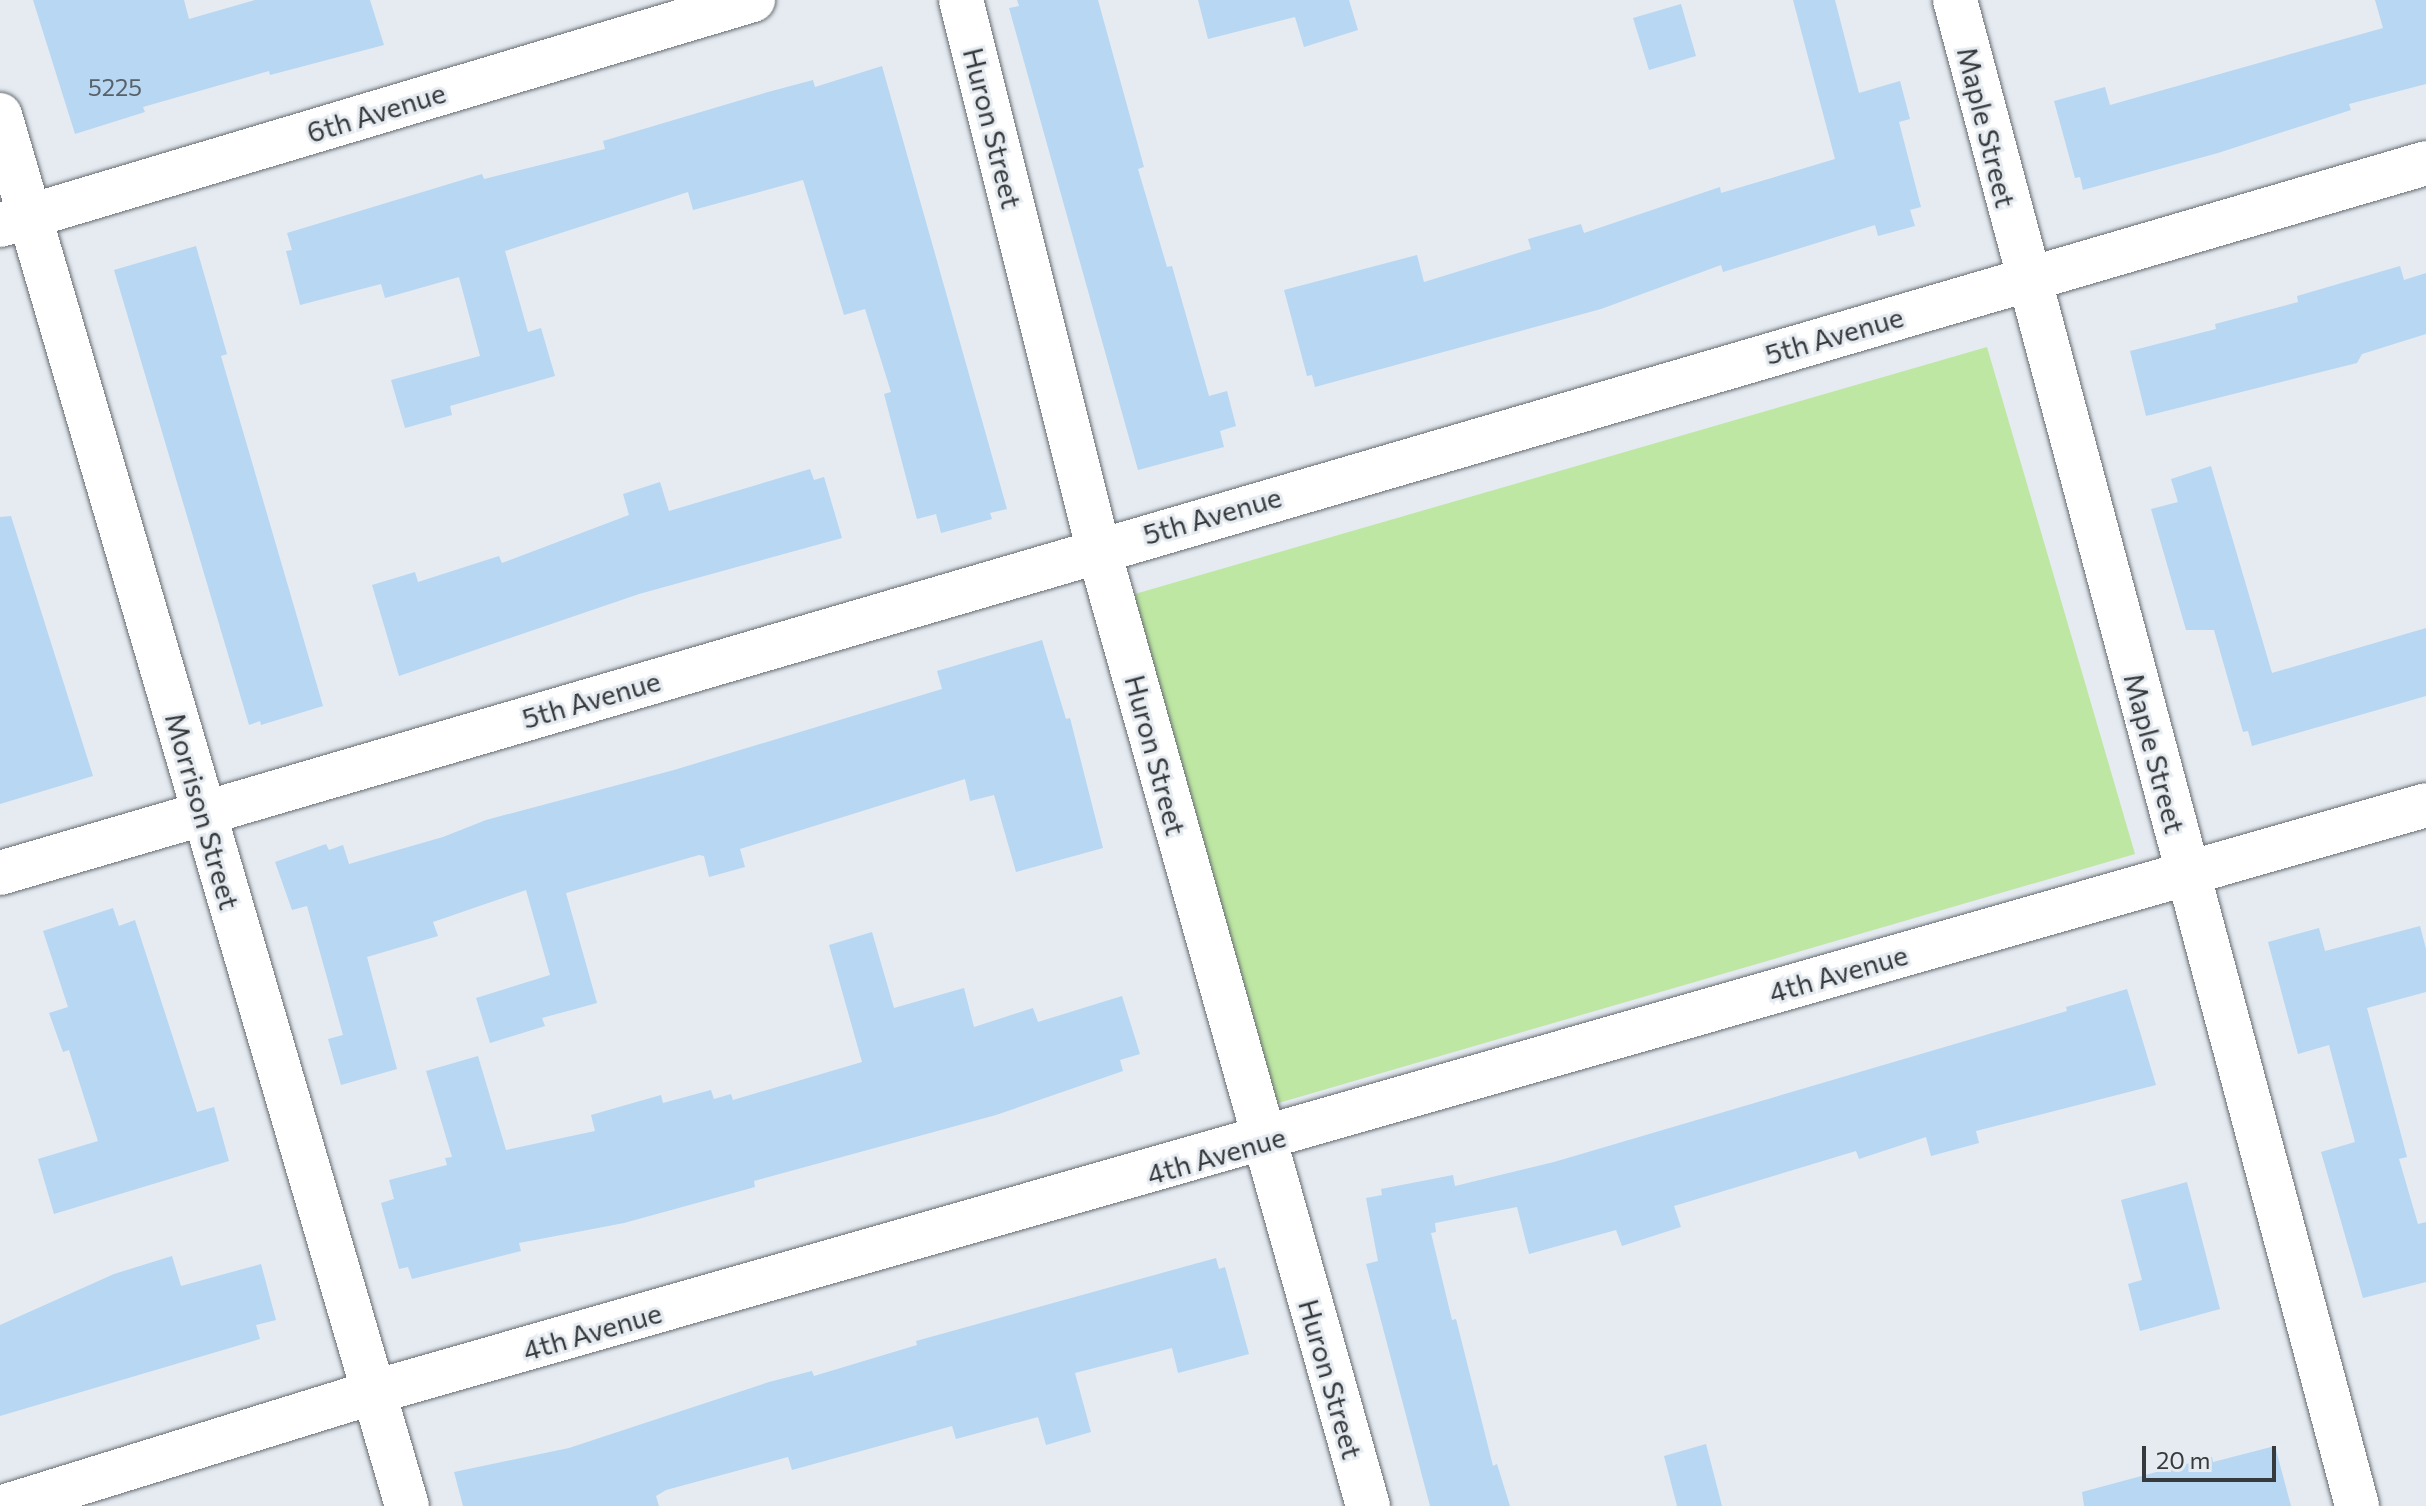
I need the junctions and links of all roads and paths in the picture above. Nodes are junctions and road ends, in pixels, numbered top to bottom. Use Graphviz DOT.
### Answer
graph roads {
  1 [pos="753,0"];
  2 [pos="961,0"];
  3 [pos="1955,0"];
  4 [pos="0,115"];
  5 [pos="2426,163"];
  6 [pos="15,221"];
  7 [pos="2026,279"];
  8 [pos="1098,548"];
  9 [pos="2426,805"];
  10 [pos="204,814"];
  11 [pos="0,873"];
  12 [pos="2187,874"];
  13 [pos="1262,1142"];
  14 [pos="374,1392"];
  15 [pos="6,1506"];
  16 [pos="407,1506"];
  17 [pos="1368,1506"];
  18 [pos="2357,1506"];
  1 -- 6 [label="street, 6th Avenue"];
  2 -- 8 [label="street, Huron Street"];
  3 -- 7 [label="street, Maple Street"];
  4 -- 6 [label="street, Morrison Street"];
  5 -- 7 [label="street, 5th Avenue"];
  6 -- 10 [label="street, Morrison Street"];
  7 -- 8 [label="street, 5th Avenue"];
  7 -- 12 [label="street, Maple Street"];
  8 -- 10 [label="street, 5th Avenue"];
  8 -- 13 [label="street, Huron Street"];
  9 -- 12 [label="street, 4th Avenue"];
  10 -- 11 [label="street, 5th Avenue"];
  10 -- 14 [label="street, Morrison Street"];
  12 -- 13 [label="street, 4th Avenue"];
  12 -- 18 [label="street, Maple Street"];
  13 -- 14 [label="street, 4th Avenue"];
  13 -- 17 [label="street, Huron Street"];
  14 -- 15 [label="street, 4th Avenue"];
  14 -- 16 [label="street, Morrison Street"];
}
